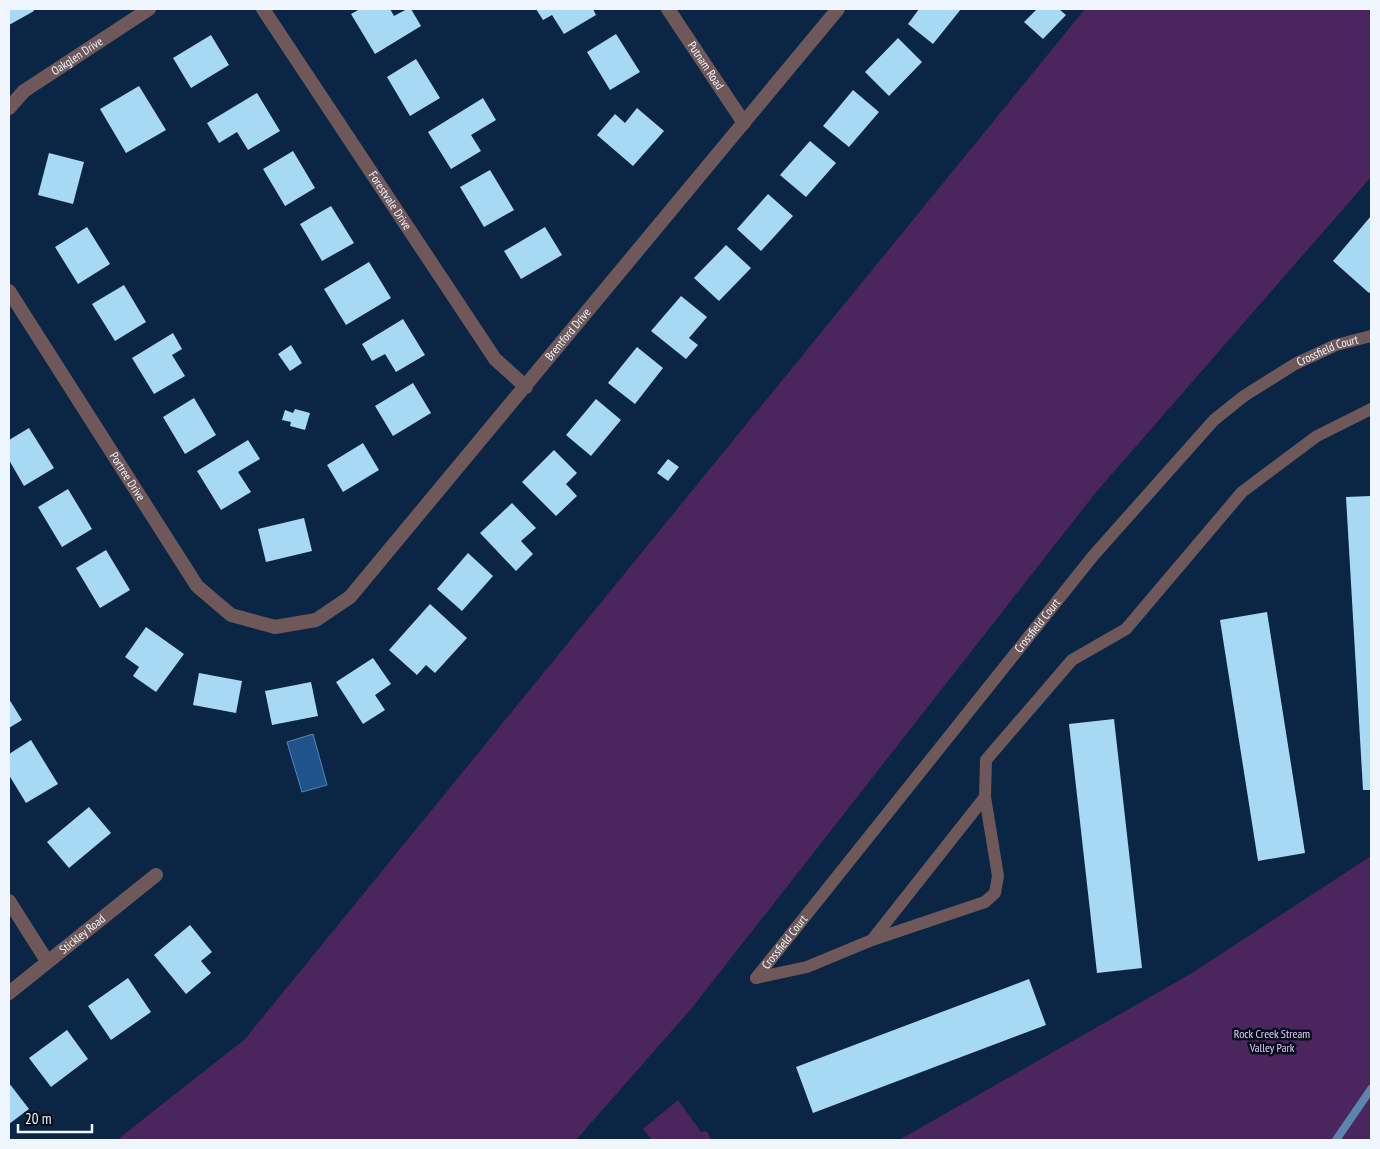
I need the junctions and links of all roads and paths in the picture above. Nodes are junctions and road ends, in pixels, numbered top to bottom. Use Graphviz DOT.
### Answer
graph roads {
  1 [pos="150,9"];
  2 [pos="262,9"];
  3 [pos="668,9"];
  4 [pos="838,9"];
  5 [pos="9,108"];
  6 [pos="744,122"];
  7 [pos="9,290"];
  8 [pos="1371,336"];
  9 [pos="526,387"];
  10 [pos="1371,409"];
  11 [pos="275,627"];
  12 [pos="984,797"];
  13 [pos="156,875"];
  14 [pos="9,901"];
  15 [pos="872,940"];
  16 [pos="47,961"];
  17 [pos="9,993"];
  1 -- 5 [label="street, Oakglen Drive"];
  2 -- 9 [label="street, Forestvale Drive"];
  3 -- 6 [label="street, Putnam Road"];
  4 -- 6 [label="street, Brentford Drive"];
  6 -- 9 [label="street, Brentford Drive"];
  7 -- 11 [label="street, Portree Drive"];
  8 -- 15 [label="lane, Crossfield Court"];
  9 -- 11 [label="street, Brentford Drive"];
  10 -- 12 [label="lane"];
  12 -- 15 [label="lane"];
  12 -- 15 [label="lane"];
  13 -- 16 [label="street, Stickley Road"];
  14 -- 16 [label="street"];
  16 -- 17 [label="street, Stickley Road"];
}
